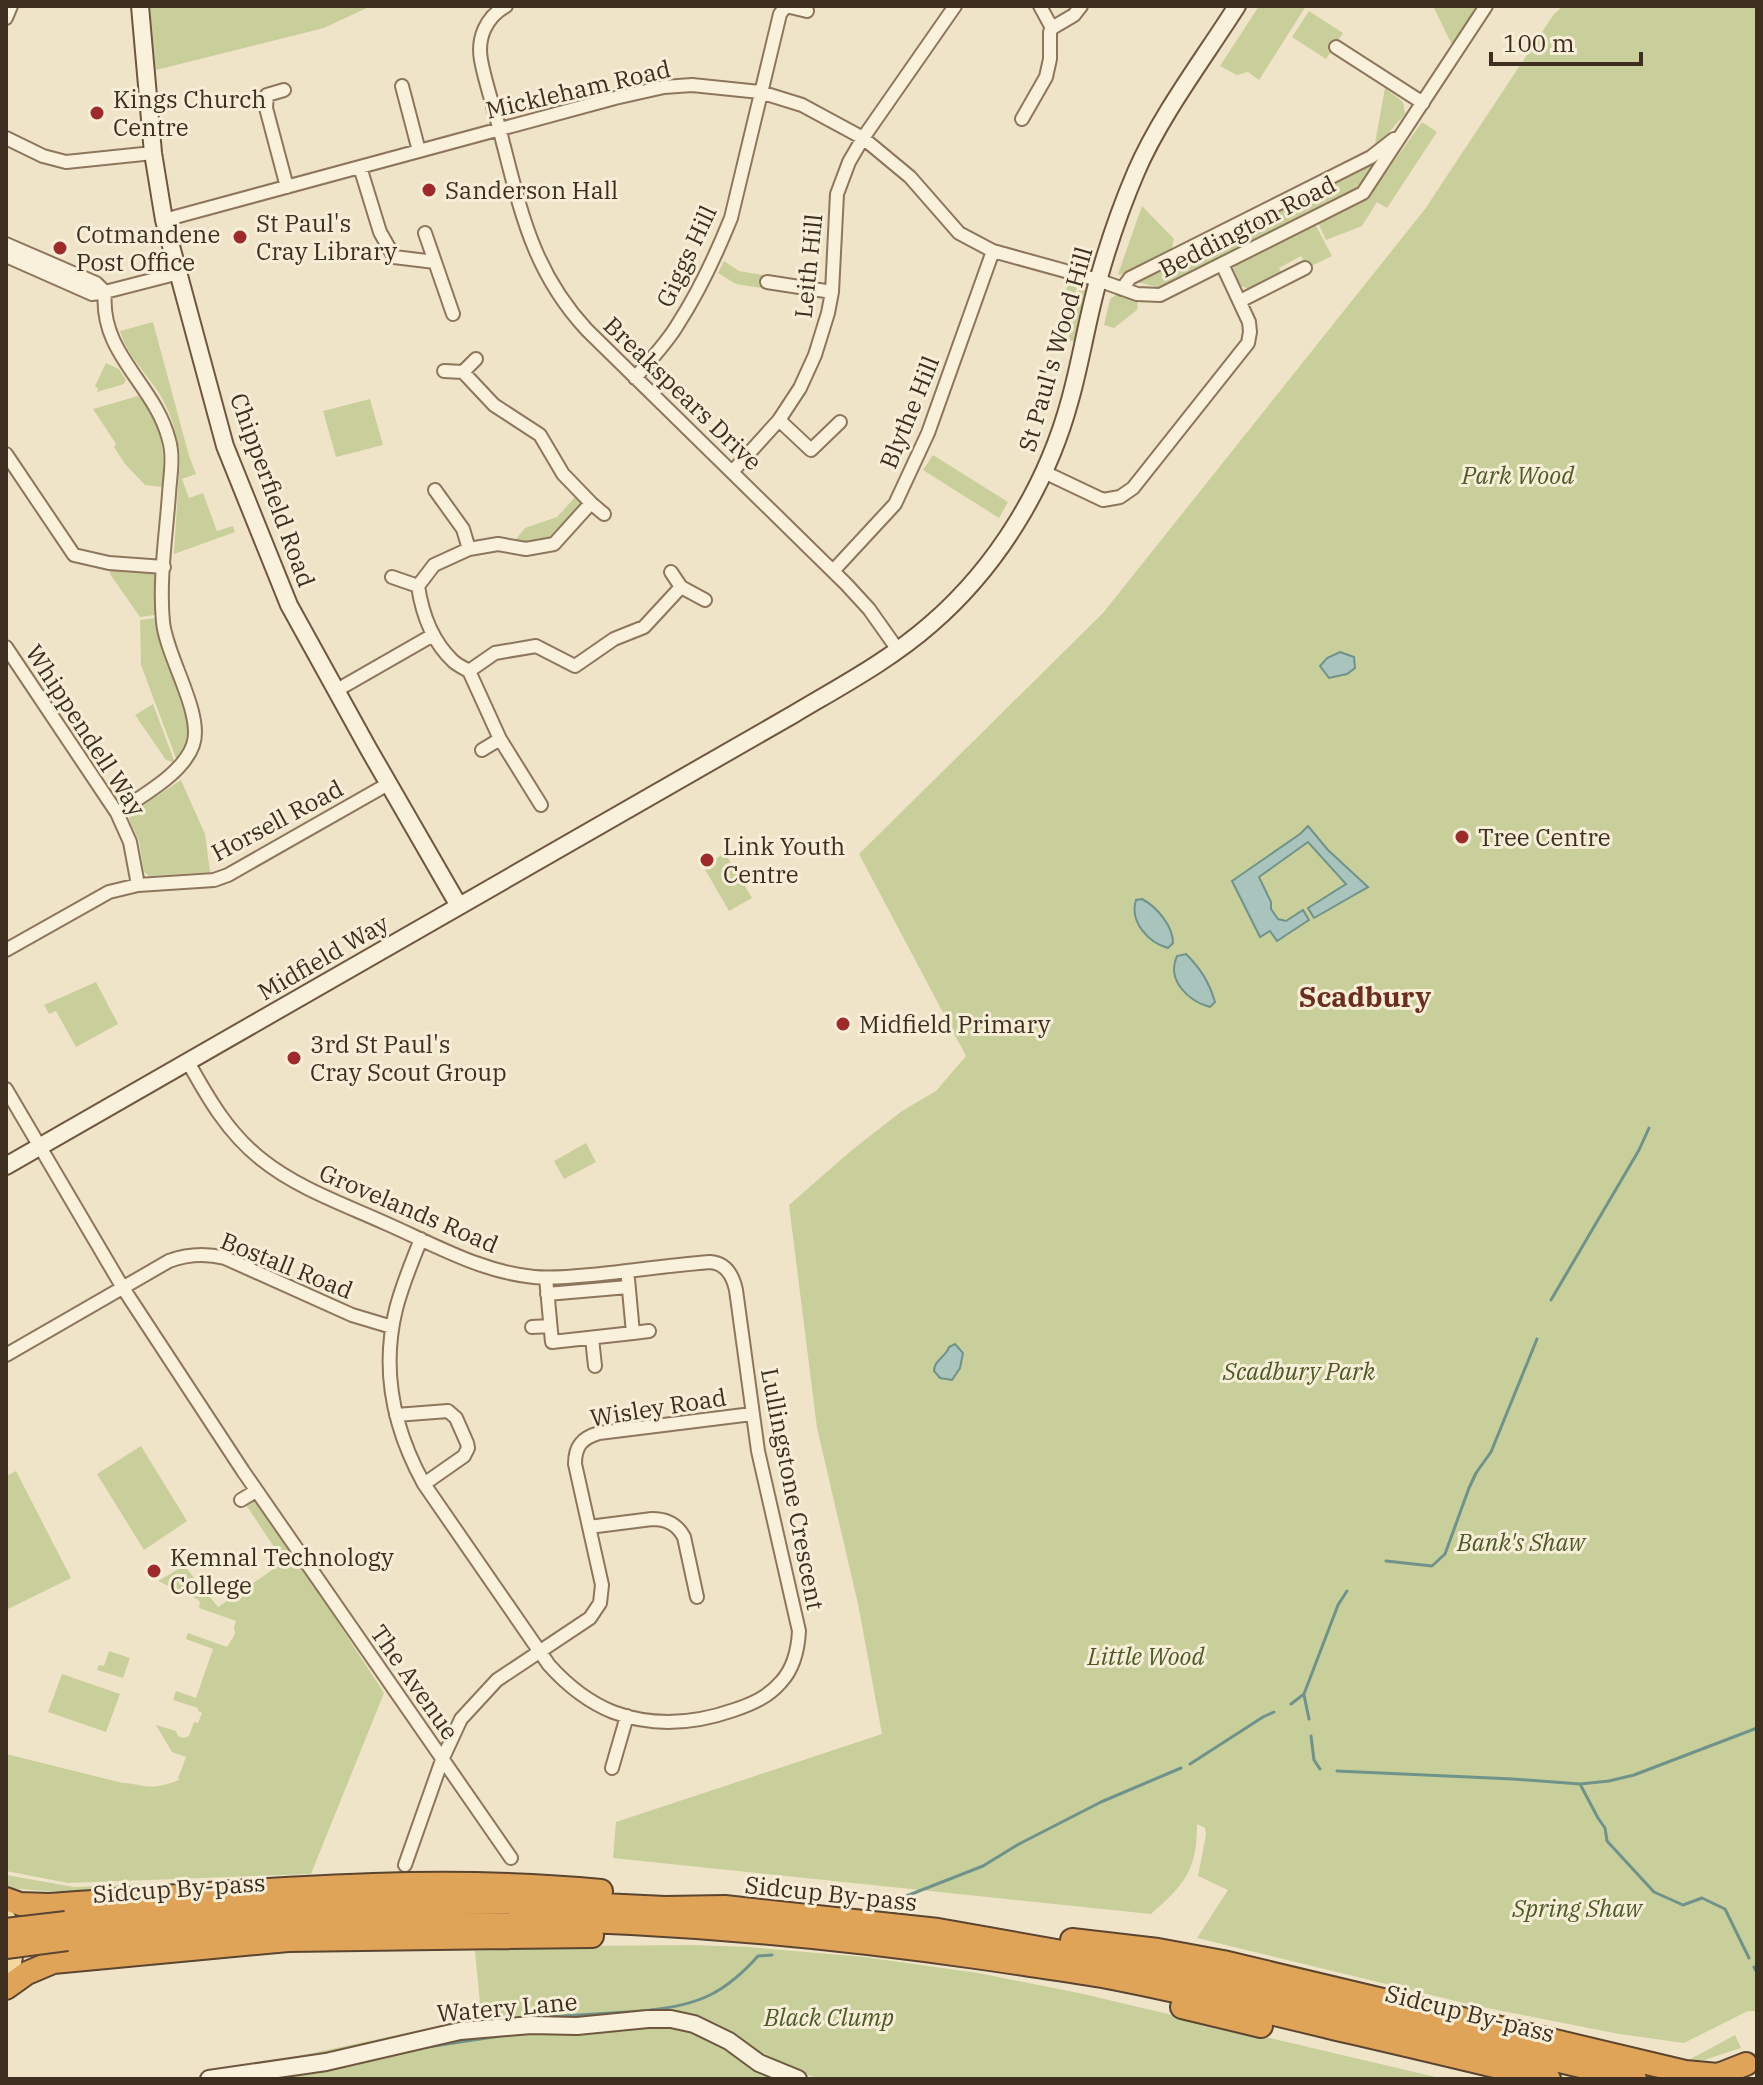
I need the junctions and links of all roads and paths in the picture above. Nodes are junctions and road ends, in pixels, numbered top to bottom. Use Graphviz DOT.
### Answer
graph roads {
  1 [pos="11,6"];
  2 [pos="140,6"];
  3 [pos="506,6"];
  4 [pos="786,6"];
  5 [pos="955,6"];
  6 [pos="1040,6"];
  7 [pos="1081,6"];
  8 [pos="1237,6"];
  9 [pos="1486,6"];
  10 [pos="807,11"];
  11 [pos="6,18"];
  12 [pos="1052,28"];
  13 [pos="1336,47"];
  14 [pos="402,86"];
  15 [pos="284,90"];
  16 [pos="760,92"];
  17 [pos="1423,103"];
  18 [pos="1022,119"];
  19 [pos="500,129"];
  20 [pos="1406,129"];
  21 [pos="6,138"];
  22 [pos="863,138"];
  23 [pos="419,151"];
  24 [pos="153,153"];
  25 [pos="360,167"];
  26 [pos="287,187"];
  27 [pos="164,220"];
  28 [pos="425,233"];
  29 [pos="6,244"];
  30 [pos="993,251"];
  31 [pos="6,256"];
  32 [pos="435,262"];
  33 [pos="1222,264"];
  34 [pos="1305,268"];
  35 [pos="179,273"];
  36 [pos="1098,280"];
  37 [pos="767,282"];
  38 [pos="1122,289"];
  39 [pos="105,292"];
  40 [pos="832,292"];
  41 [pos="1240,301"];
  42 [pos="453,314"];
  43 [pos="476,359"];
  44 [pos="444,371"];
  45 [pos="463,372"];
  46 [pos="635,378"];
  47 [pos="779,420"];
  48 [pos="840,422"];
  49 [pos="6,454"];
  50 [pos="732,472"];
  51 [pos="1044,472"];
  52 [pos="435,490"];
  53 [pos="591,503"];
  54 [pos="604,514"];
  55 [pos="469,549"];
  56 [pos="164,567"];
  57 [pos="833,571"];
  58 [pos="671,572"];
  59 [pos="392,577"];
  60 [pos="418,586"];
  61 [pos="681,587"];
  62 [pos="705,600"];
  63 [pos="433,635"];
  64 [pos="6,647"];
  65 [pos="898,650"];
  66 [pos="469,671"];
  67 [pos="337,690"];
  68 [pos="500,739"];
  69 [pos="482,750"];
  70 [pos="388,784"];
  71 [pos="664,789"];
  72 [pos="541,805"];
  73 [pos="117,813"];
  74 [pos="138,885"];
  75 [pos="459,906"];
  76 [pos="6,950"];
  77 [pos="188,1062"];
  78 [pos="6,1089"];
  79 [pos="39,1147"];
  80 [pos="6,1166"];
  81 [pos="421,1239"];
  82 [pos="716,1262"];
  83 [pos="627,1271"];
  84 [pos="546,1278"];
  85 [pos="628,1287"];
  86 [pos="123,1288"];
  87 [pos="547,1294"];
  88 [pos="550,1326"];
  89 [pos="392,1327"];
  90 [pos="532,1327"];
  91 [pos="649,1331"];
  92 [pos="633,1333"];
  93 [pos="592,1338"];
  94 [pos="6,1355"];
  95 [pos="595,1366"];
  96 [pos="752,1414"];
  97 [pos="396,1415"];
  98 [pos="424,1484"];
  99 [pos="256,1491"];
  100 [pos="241,1500"];
  101 [pos="589,1527"];
  102 [pos="697,1597"];
  103 [pos="539,1652"];
  104 [pos="627,1716"];
  105 [pos="442,1760"];
  106 [pos="612,1768"];
  107 [pos="511,1858"];
  108 [pos="405,1865"];
  109 [pos="6,1899"];
  110 [pos="725,1907"];
  111 [pos="6,1918"];
  112 [pos="6,1930"];
  113 [pos="938,1930"];
  114 [pos="66,1931"];
  115 [pos="753,1932"];
  116 [pos="6,1947"];
  117 [pos="922,1949"];
  118 [pos="6,1986"];
  119 [pos="1744,2067"];
  120 [pos="209,2079"];
  121 [pos="798,2079"];
  122 [pos="1488,2079"];
  123 [pos="1549,2079"];
  124 [pos="1635,2079"];
  1 -- 11 [label="street"];
  2 -- 24 [label="street, Chipperfield Road"];
  3 -- 19 [label="street, Breakspears Drive"];
  4 -- 10 [label="street"];
  4 -- 16 [label="street, Giggs Hill"];
  5 -- 22 [label="street, Leith Hill"];
  6 -- 12 [label="street"];
  7 -- 12 [label="street"];
  8 -- 36 [label="street, St Paul's Wood Hill"];
  9 -- 17 [label="street, Beddington Road"];
  12 -- 18 [label="street"];
  13 -- 17 [label="street"];
  14 -- 23 [label="street"];
  15 -- 26 [label="street"];
  16 -- 19 [label="street, Mickleham Road"];
  16 -- 22 [label="street, Mickleham Road"];
  16 -- 46 [label="street, Giggs Hill"];
  17 -- 20 [label="street, Beddington Road"];
  19 -- 23 [label="street, Mickleham Road"];
  19 -- 46 [label="street, Breakspears Drive"];
  20 -- 33 [label="street, Beddington Road"];
  20 -- 38 [label="street, Beddington Road"];
  21 -- 24 [label="street"];
  22 -- 30 [label="street, Mickleham Road"];
  22 -- 40 [label="street, Leith Hill"];
  23 -- 25 [label="street, Mickleham Road"];
  24 -- 27 [label="street, Chipperfield Road"];
  25 -- 26 [label="street, Mickleham Road"];
  25 -- 32 [label="street"];
  26 -- 27 [label="street, Mickleham Road"];
  27 -- 35 [label="street, Chipperfield Road"];
  28 -- 32 [label="street"];
  29 -- 39 [label="street"];
  30 -- 36 [label="street, Mickleham Road"];
  30 -- 57 [label="street, Blythe Hill"];
  31 -- 39 [label="street"];
  32 -- 42 [label="street"];
  33 -- 38 [label="street, Beddington Road"];
  33 -- 41 [label="street"];
  34 -- 41 [label="street"];
  35 -- 39 [label="street"];
  35 -- 67 [label="street, Chipperfield Road"];
  36 -- 38 [label="street, Beddington Road"];
  36 -- 51 [label="street, St Paul's Wood Hill"];
  37 -- 40 [label="street"];
  39 -- 56 [label="street"];
  40 -- 47 [label="street, Leith Hill"];
  41 -- 51 [label="street"];
  43 -- 45 [label="street"];
  44 -- 45 [label="street"];
  45 -- 53 [label="street"];
  46 -- 50 [label="street, Breakspears Drive"];
  47 -- 48 [label="street"];
  47 -- 50 [label="street, Leith Hill"];
  49 -- 56 [label="street"];
  50 -- 57 [label="street, Breakspears Drive"];
  51 -- 65 [label="street, St Paul's Wood Hill"];
  52 -- 55 [label="street"];
  53 -- 54 [label="street"];
  53 -- 55 [label="street"];
  55 -- 60 [label="street"];
  56 -- 73 [label="street"];
  57 -- 65 [label="street, Breakspears Drive"];
  58 -- 61 [label="street"];
  59 -- 60 [label="street"];
  60 -- 63 [label="street"];
  61 -- 62 [label="street"];
  61 -- 66 [label="street"];
  63 -- 66 [label="street"];
  63 -- 67 [label="street"];
  64 -- 73 [label="street, Whippendell Way"];
  65 -- 71 [label="street, St Paul's Wood Hill"];
  66 -- 68 [label="street"];
  67 -- 70 [label="street, Chipperfield Road"];
  68 -- 69 [label="street"];
  68 -- 72 [label="street"];
  70 -- 74 [label="street, Horsell Road"];
  70 -- 75 [label="street, Chipperfield Road"];
  71 -- 75 [label="street, Midfield Way"];
  73 -- 74 [label="street, Whippendell Way"];
  74 -- 76 [label="street, Horsell Road"];
  75 -- 77 [label="street, Midfield Way"];
  77 -- 79 [label="street, Midfield Way"];
  77 -- 81 [label="street, Grovelands Road"];
  78 -- 79 [label="street, The Avenue"];
  79 -- 80 [label="street, Midfield Way"];
  79 -- 86 [label="street, The Avenue"];
  81 -- 84 [label="street, Grovelands Road"];
  81 -- 89 [label="street, Lullingstone Crescent"];
  82 -- 83 [label="street, Grovelands Road"];
  82 -- 96 [label="street, Lullingstone Crescent"];
  83 -- 84 [label="street, Grovelands Road"];
  83 -- 85 [label="street"];
  84 -- 87 [label="street"];
  85 -- 87 [label="street"];
  85 -- 92 [label="street"];
  86 -- 89 [label="street, Bostall Road"];
  86 -- 94 [label="street, Bostall Road"];
  86 -- 99 [label="street, The Avenue"];
  87 -- 88 [label="street"];
  88 -- 90 [label="street"];
  88 -- 93 [label="street"];
  89 -- 97 [label="street, Lullingstone Crescent"];
  91 -- 92 [label="street"];
  92 -- 93 [label="street"];
  93 -- 95 [label="street"];
  96 -- 101 [label="street, Wisley Road"];
  96 -- 104 [label="street, Lullingstone Crescent"];
  97 -- 98 [label="street, Lullingstone Crescent"];
  97 -- 98 [label="street"];
  98 -- 103 [label="street, Lullingstone Crescent"];
  99 -- 100 [label="street"];
  99 -- 105 [label="street, The Avenue"];
  101 -- 102 [label="street"];
  101 -- 103 [label="street, Wisley Road"];
  103 -- 104 [label="street, Lullingstone Crescent"];
  103 -- 105 [label="street, Wisley Road"];
  104 -- 106 [label="street"];
  105 -- 107 [label="street, The Avenue"];
  105 -- 108 [label="street, Wisley Road"];
  109 -- 110 [label="highway"];
  110 -- 113 [label="highway, Sidcup By-pass"];
  110 -- 114 [label="highway, Sidcup By-pass"];
  111 -- 118 [label="main road"];
  112 -- 114 [label="highway, Sidcup By-pass, bridge"];
  113 -- 119 [label="highway"];
  113 -- 124 [label="highway, Sidcup By-pass"];
  114 -- 115 [label="highway, Sidcup By-pass"];
  114 -- 116 [label="highway, Sidcup By-pass, bridge"];
  115 -- 117 [label="highway, Sidcup By-pass"];
  115 -- 118 [label="highway"];
  117 -- 122 [label="highway"];
  117 -- 123 [label="highway, Sidcup By-pass"];
  120 -- 121 [label="street, Watery Lane"];
}
